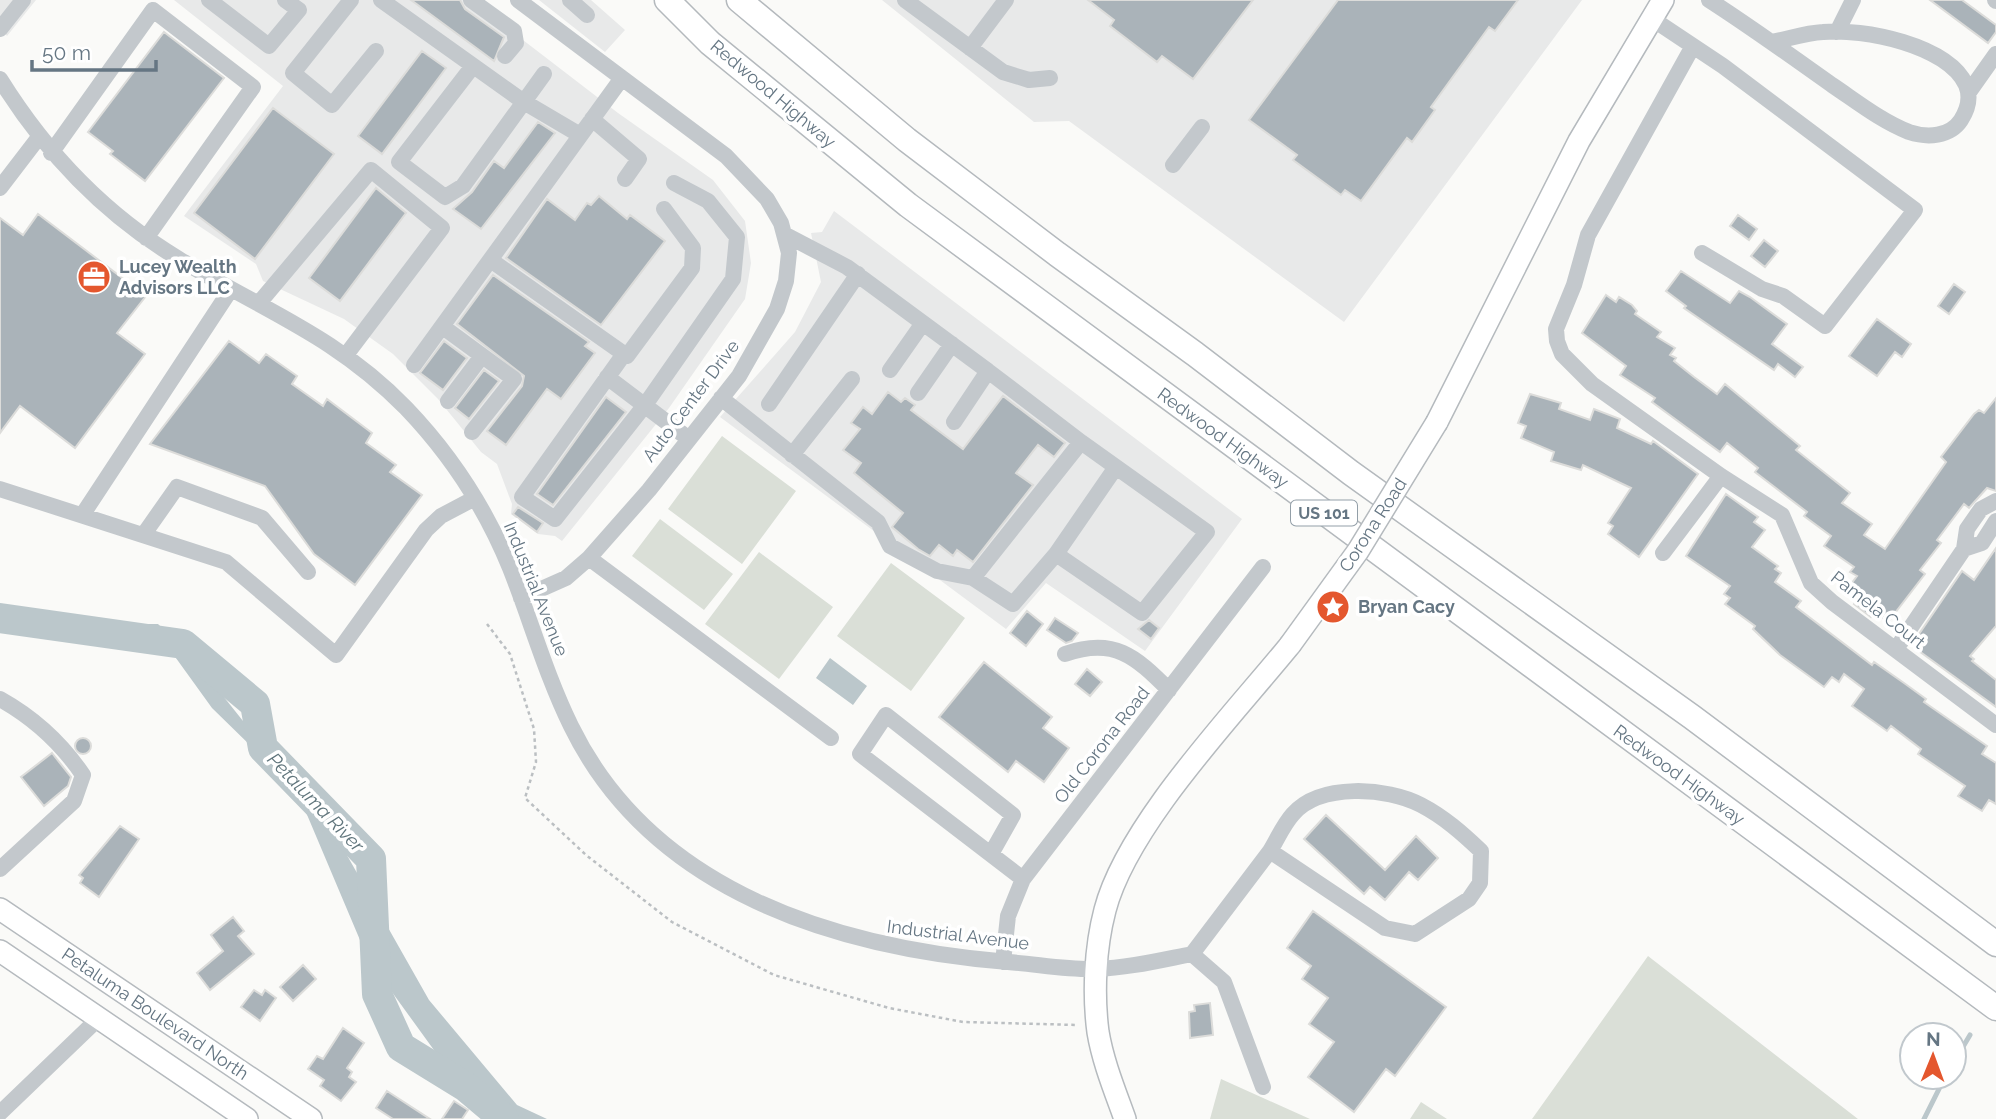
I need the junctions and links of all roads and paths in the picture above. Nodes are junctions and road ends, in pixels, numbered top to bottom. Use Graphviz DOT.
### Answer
graph roads {
  1 [pos="23,0"];
  2 [pos="209,0"];
  3 [pos="285,0"];
  4 [pos="351,0"];
  5 [pos="378,0"];
  6 [pos="471,0"];
  7 [pos="518,0"];
  8 [pos="570,0"];
  9 [pos="667,0"];
  10 [pos="739,0"];
  11 [pos="905,0"];
  12 [pos="1006,0"];
  13 [pos="1664,0"];
  14 [pos="1709,0"];
  15 [pos="1853,0"];
  16 [pos="587,15"];
  17 [pos="1651,18"];
  18 [pos="0,29"];
  19 [pos="1837,32"];
  20 [pos="1771,43"];
  21 [pos="1693,46"];
  22 [pos="970,48"];
  23 [pos="376,51"];
  24 [pos="1996,54"];
  25 [pos="505,55"];
  26 [pos="473,66"];
  27 [pos="544,74"];
  28 [pos="622,78"];
  29 [pos="1050,78"];
  30 [pos="0,79"];
  31 [pos="1969,92"];
  32 [pos="524,102"];
  33 [pos="592,119"];
  34 [pos="1202,127"];
  35 [pos="580,135"];
  36 [pos="40,137"];
  37 [pos="51,153"];
  38 [pos="1172,165"];
  39 [pos="625,179"];
  40 [pos="674,183"];
  41 [pos="0,188"];
  42 [pos="664,209"];
  43 [pos="784,234"];
  44 [pos="146,238"];
  45 [pos="1702,253"];
  46 [pos="492,261"];
  47 [pos="858,274"];
  48 [pos="231,289"];
  49 [pos="259,303"];
  50 [pos="923,323"];
  51 [pos="443,327"];
  52 [pos="952,344"];
  53 [pos="624,354"];
  54 [pos="346,355"];
  55 [pos="482,356"];
  56 [pos="414,365"];
  57 [pos="890,370"];
  58 [pos="988,371"];
  59 [pos="607,377"];
  60 [pos="852,379"];
  61 [pos="918,393"];
  62 [pos="721,398"];
  63 [pos="448,401"];
  64 [pos="769,404"];
  65 [pos="645,405"];
  66 [pos="954,422"];
  67 [pos="472,432"];
  68 [pos="689,439"];
  69 [pos="1081,442"];
  70 [pos="792,454"];
  71 [pos="1116,467"];
  72 [pos="1721,476"];
  73 [pos="0,489"];
  74 [pos="475,498"];
  75 [pos="1996,501"];
  76 [pos="83,514"];
  77 [pos="1996,521"];
  78 [pos="144,534"];
  79 [pos="1964,549"];
  80 [pos="1663,553"];
  81 [pos="1056,554"];
  82 [pos="589,558"];
  83 [pos="1263,567"];
  84 [pos="308,572"];
  85 [pos="974,578"];
  86 [pos="521,598"];
  87 [pos="1896,649"];
  88 [pos="1065,654"];
  89 [pos="1169,690"];
  90 [pos="0,699"];
  91 [pos="1996,725"];
  92 [pos="831,738"];
  93 [pos="1269,851"];
  94 [pos="991,854"];
  95 [pos="0,869"];
  96 [pos="1023,879"];
  97 [pos="0,909"];
  98 [pos="1996,944"];
  99 [pos="0,951"];
  100 [pos="1192,954"];
  101 [pos="1003,962"];
  102 [pos="1097,969"];
  103 [pos="1996,1008"];
  104 [pos="99,1018"];
  105 [pos="1263,1087"];
  106 [pos="0,1112"];
  107 [pos="247,1119"];
  108 [pos="311,1119"];
  109 [pos="1125,1119"];
  1 -- 18 [label="street"];
  2 -- 3 [label="street"];
  4 -- 23 [label="street"];
  5 -- 26 [label="street"];
  6 -- 25 [label="street"];
  7 -- 28 [label="street, Auto Center Drive"];
  8 -- 16 [label="street"];
  9 -- 103 [label="highway, Redwood Highway / US 101"];
  10 -- 98 [label="highway, US 101"];
  11 -- 22 [label="street"];
  12 -- 22 [label="street"];
  13 -- 17 [label="main road, Corona Road"];
  14 -- 20 [label="street"];
  15 -- 19 [label="street"];
  17 -- 21 [label="street"];
  17 -- 102 [label="main road, Corona Road, bridge"];
  19 -- 20 [label="street"];
  19 -- 31 [label="street"];
  20 -- 31 [label="street"];
  21 -- 45 [label="street"];
  21 -- 72 [label="street, Pamela Court"];
  22 -- 29 [label="street"];
  24 -- 31 [label="street"];
  26 -- 32 [label="street"];
  26 -- 32 [label="street"];
  27 -- 32 [label="street"];
  28 -- 33 [label="street"];
  28 -- 43 [label="street, Auto Center Drive"];
  30 -- 36 [label="street, Industrial Avenue"];
  32 -- 35 [label="street"];
  33 -- 35 [label="street"];
  33 -- 39 [label="street"];
  34 -- 38 [label="street"];
  35 -- 46 [label="street"];
  36 -- 37 [label="street, Industrial Avenue"];
  36 -- 41 [label="street"];
  37 -- 44 [label="street, Industrial Avenue"];
  37 -- 44 [label="street"];
  40 -- 65 [label="street"];
  42 -- 53 [label="street"];
  43 -- 47 [label="street"];
  43 -- 62 [label="street, Auto Center Drive"];
  44 -- 48 [label="street, Industrial Avenue"];
  46 -- 51 [label="street"];
  46 -- 53 [label="street"];
  47 -- 50 [label="street"];
  47 -- 64 [label="street"];
  48 -- 49 [label="street, Industrial Avenue"];
  48 -- 76 [label="street"];
  49 -- 54 [label="street, Industrial Avenue"];
  49 -- 54 [label="street"];
  50 -- 52 [label="street"];
  50 -- 57 [label="street"];
  51 -- 55 [label="street"];
  51 -- 56 [label="street"];
  52 -- 58 [label="street"];
  52 -- 61 [label="street"];
  53 -- 59 [label="street"];
  54 -- 74 [label="street, Industrial Avenue"];
  55 -- 63 [label="street"];
  55 -- 67 [label="street"];
  58 -- 66 [label="street"];
  58 -- 69 [label="street"];
  59 -- 65 [label="street"];
  59 -- 65 [label="street"];
  60 -- 70 [label="street"];
  62 -- 68 [label="street, Auto Center Drive"];
  62 -- 70 [label="street"];
  65 -- 68 [label="street"];
  68 -- 82 [label="street, Auto Center Drive"];
  69 -- 71 [label="street"];
  69 -- 85 [label="street"];
  70 -- 85 [label="street"];
  71 -- 81 [label="street"];
  71 -- 81 [label="street"];
  72 -- 80 [label="street"];
  72 -- 87 [label="street, Pamela Court"];
  73 -- 76 [label="street"];
  74 -- 78 [label="street"];
  74 -- 86 [label="street, Industrial Avenue"];
  75 -- 79 [label="street"];
  76 -- 78 [label="street"];
  77 -- 79 [label="street"];
  78 -- 84 [label="street"];
  79 -- 87 [label="street"];
  81 -- 85 [label="street"];
  82 -- 86 [label="street, Auto Center Drive"];
  82 -- 92 [label="street"];
  83 -- 89 [label="street, Old Corona Road"];
  86 -- 101 [label="street, Industrial Avenue"];
  87 -- 91 [label="street, Pamela Court"];
  88 -- 89 [label="street"];
  89 -- 96 [label="street, Old Corona Road"];
  90 -- 95 [label="street"];
  93 -- 93 [label="street"];
  93 -- 100 [label="street"];
  94 -- 94 [label="street"];
  94 -- 96 [label="street"];
  96 -- 101 [label="street, Old Corona Road"];
  97 -- 108 [label="main road, Petaluma Boulevard North"];
  99 -- 104 [label="main road, Petaluma Boulevard North"];
  100 -- 102 [label="street, Industrial Avenue"];
  100 -- 105 [label="street"];
  101 -- 102 [label="street, Industrial Avenue"];
  102 -- 109 [label="main road, Corona Road"];
  104 -- 106 [label="street"];
  104 -- 107 [label="main road, Petaluma Boulevard North"];
}
